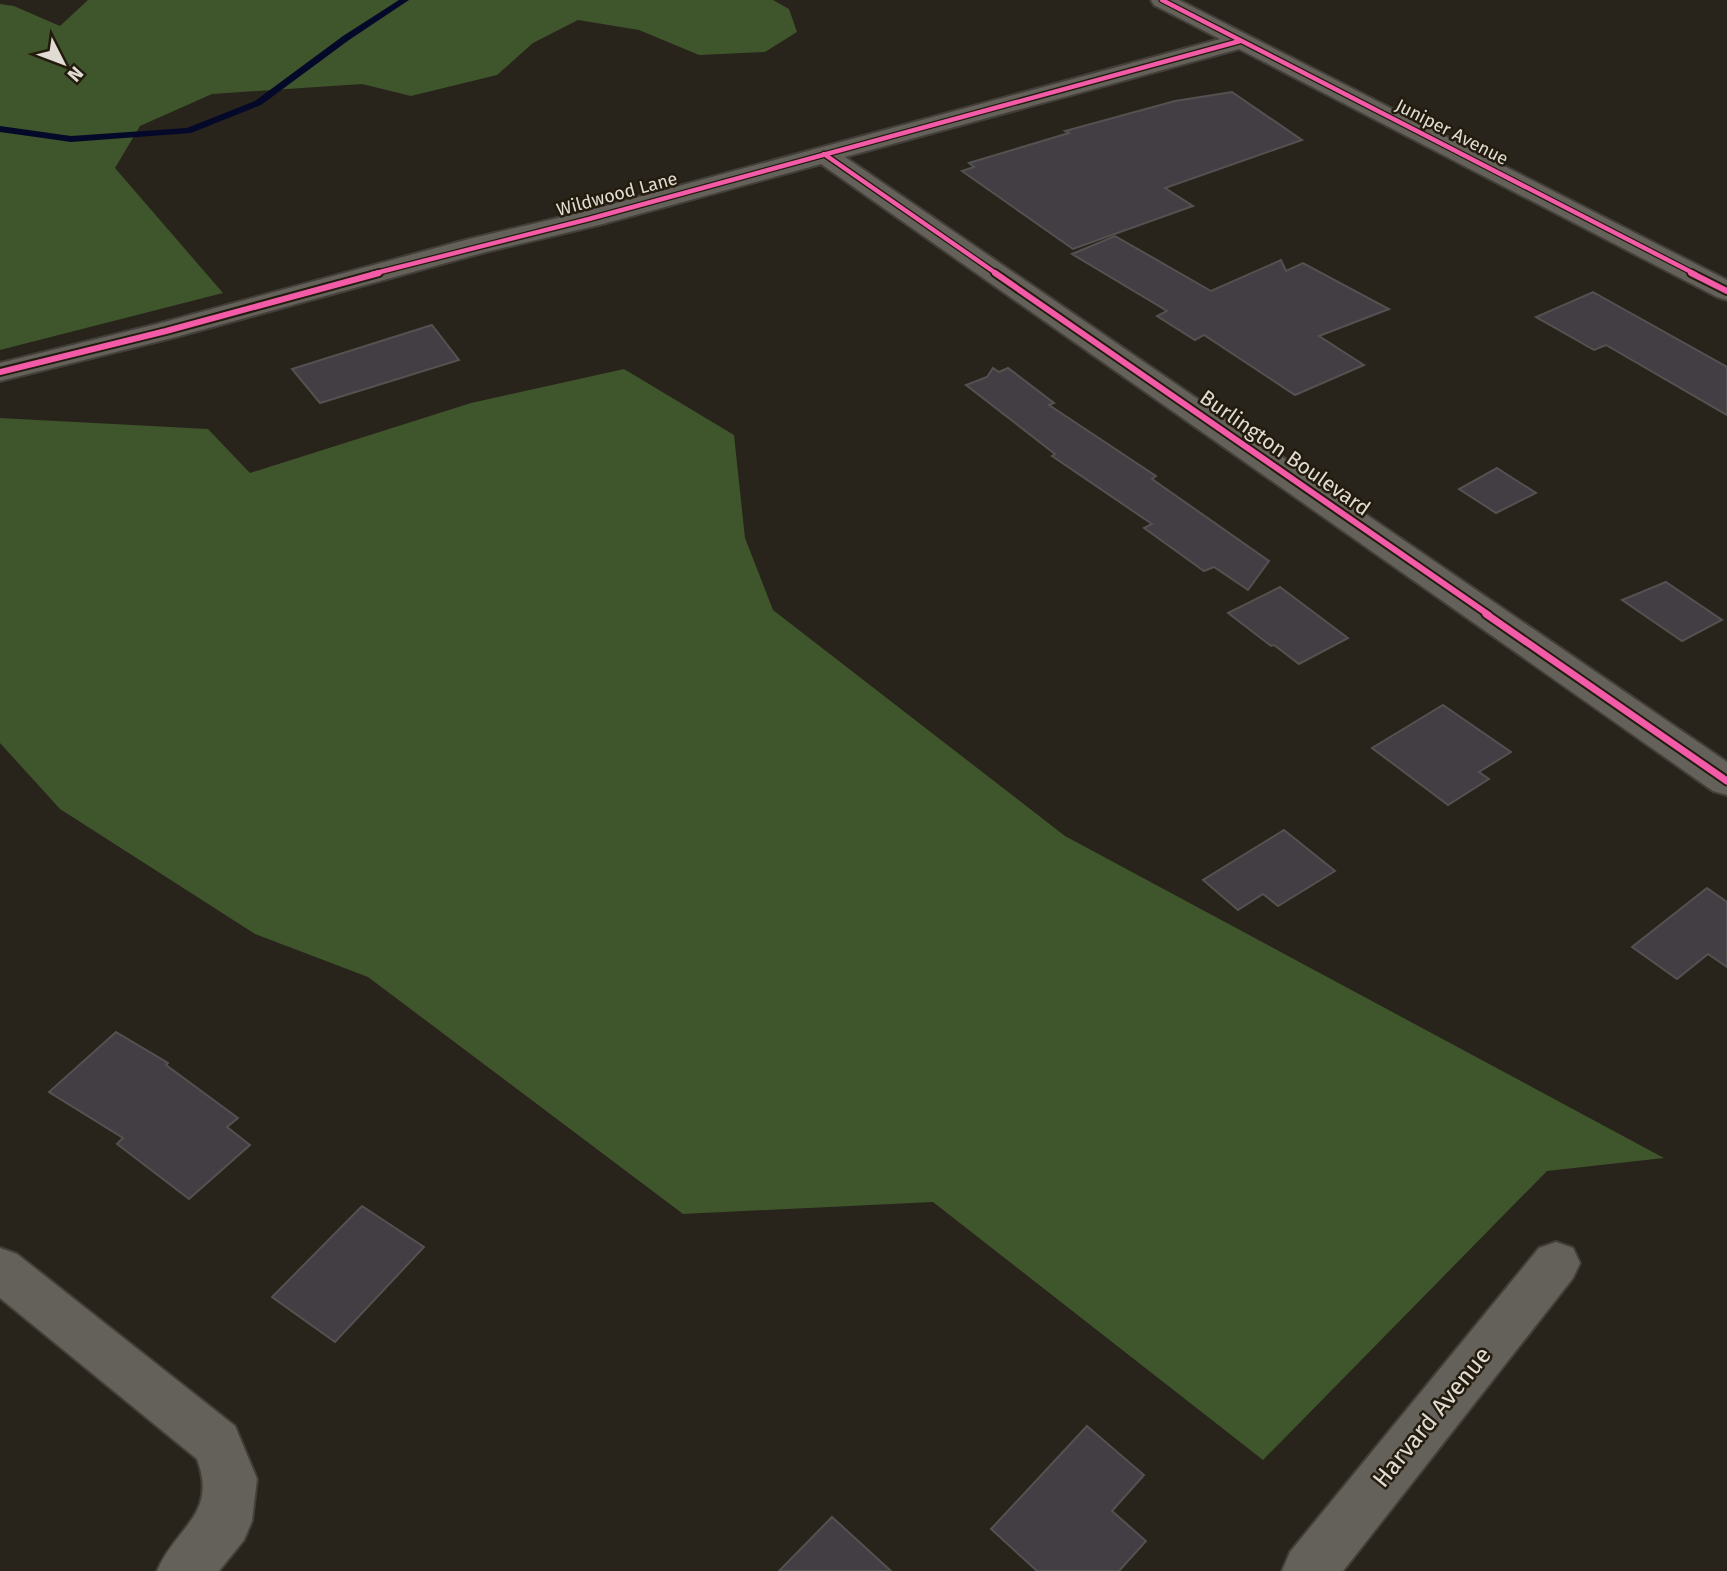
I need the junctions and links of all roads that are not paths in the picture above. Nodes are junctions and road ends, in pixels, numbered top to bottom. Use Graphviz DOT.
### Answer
graph roads {
  1 [pos="1162,0"];
  2 [pos="1240,41"];
  3 [pos="824,154"];
  4 [pos="1727,291"];
  5 [pos="0,372"];
  6 [pos="1727,781"];
  7 [pos="1556,1263"];
  8 [pos="0,1269"];
  9 [pos="184,1571"];
  10 [pos="1309,1571"];
  1 -- 2 [label="street, Juniper Avenue"];
  2 -- 3 [label="street, Wildwood Lane"];
  2 -- 4 [label="street, Juniper Avenue"];
  3 -- 5 [label="street, Wildwood Lane"];
  3 -- 6 [label="street, Burlington Boulevard"];
  7 -- 10 [label="street, Harvard Avenue"];
  8 -- 9 [label="street"];
}
